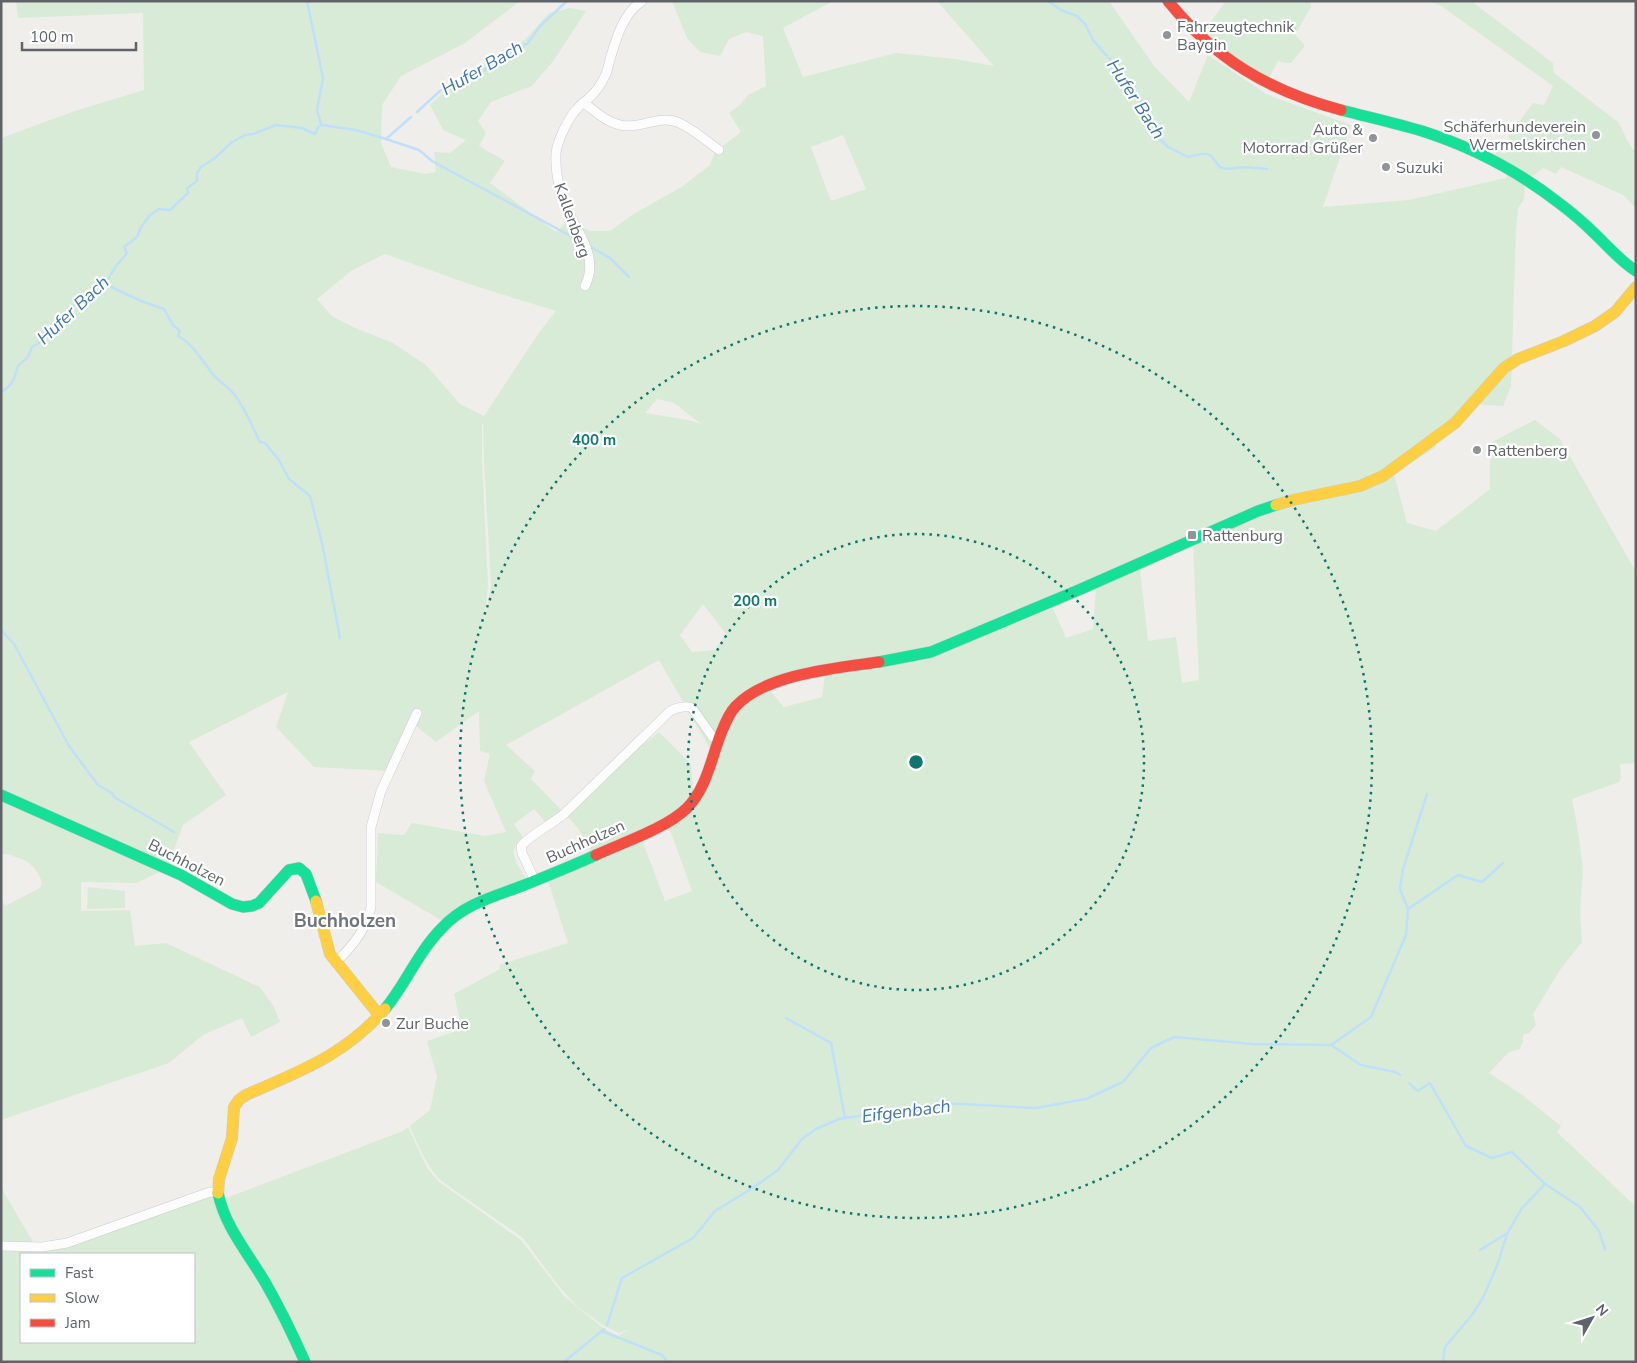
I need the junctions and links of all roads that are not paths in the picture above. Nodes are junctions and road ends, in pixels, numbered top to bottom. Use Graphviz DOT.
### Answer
graph roads {
  1 [pos="642,1"];
  2 [pos="1168,1"];
  3 [pos="584,103"];
  4 [pos="719,150"];
  5 [pos="1636,270"];
  6 [pos="585,286"];
  7 [pos="1636,287"];
  8 [pos="417,713"];
  9 [pos="719,740"];
  10 [pos="1,795"];
  11 [pos="535,881"];
  12 [pos="336,962"];
  13 [pos="378,1015"];
  14 [pos="218,1191"];
  15 [pos="1,1246"];
  16 [pos="305,1362"];
  1 -- 3 [label="street, Kallenberg"];
  2 -- 5 [label="street"];
  3 -- 4 [label="street"];
  3 -- 6 [label="street, Kallenberg"];
  7 -- 9 [label="street, Buchholzen"];
  8 -- 12 [label="street"];
  9 -- 11 [label="street, Buchholzen"];
  9 -- 11 [label="street"];
  10 -- 12 [label="street, Buchholzen"];
  11 -- 13 [label="street, Buchholzen"];
  12 -- 13 [label="street, Buchholzen"];
  13 -- 14 [label="street, Buchholzen"];
  14 -- 15 [label="street"];
  14 -- 16 [label="street"];
}
